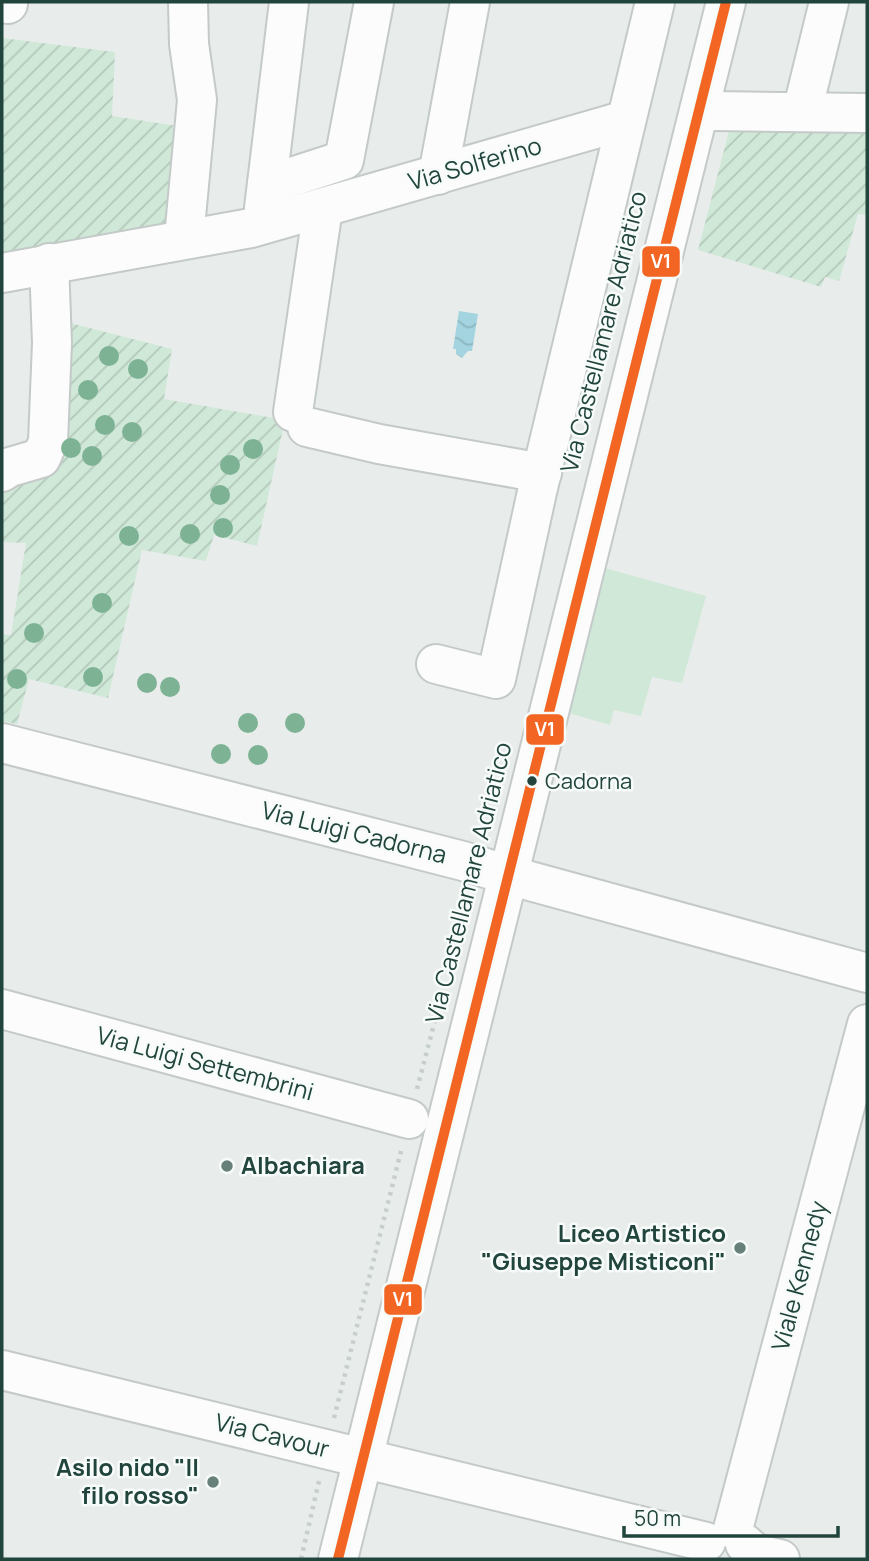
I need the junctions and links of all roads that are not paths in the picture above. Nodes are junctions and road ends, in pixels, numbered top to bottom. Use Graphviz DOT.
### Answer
graph roads {
  1 [pos="8,2"];
  2 [pos="188,2"];
  3 [pos="289,2"];
  4 [pos="374,2"];
  5 [pos="470,2"];
  6 [pos="655,2"];
  7 [pos="726,2"];
  8 [pos="828,2"];
  9 [pos="2,3"];
  10 [pos="714,111"];
  11 [pos="802,112"];
  12 [pos="867,113"];
  13 [pos="626,120"];
  14 [pos="438,175"];
  15 [pos="267,185"];
  16 [pos="323,208"];
  17 [pos="264,224"];
  18 [pos="184,239"];
  19 [pos="49,263"];
  20 [pos="2,273"];
  21 [pos="2,472"];
  22 [pos="475,480"];
  23 [pos="539,482"];
  24 [pos="436,664"];
  25 [pos="2,743"];
  26 [pos="508,875"];
  27 [pos="867,973"];
  28 [pos="2,1009"];
  29 [pos="867,1024"];
  30 [pos="409,1119"];
  31 [pos="2,1370"];
  32 [pos="363,1458"];
  33 [pos="727,1547"];
  34 [pos="338,1559"];
  35 [pos="780,1559"];
  1 -- 9 [label="street"];
  2 -- 18 [label="street"];
  3 -- 15 [label="street"];
  4 -- 15 [label="street"];
  5 -- 14 [label="street"];
  6 -- 13 [label="street"];
  7 -- 26 [label="street, Via Castellamare Adriatico"];
  8 -- 11 [label="street"];
  10 -- 11 [label="street"];
  11 -- 12 [label="street"];
  13 -- 14 [label="street, Via Solferino"];
  13 -- 23 [label="street"];
  14 -- 16 [label="street, Via Solferino"];
  15 -- 17 [label="street"];
  16 -- 17 [label="street, Via Solferino"];
  16 -- 23 [label="street"];
  17 -- 18 [label="street, Via Solferino"];
  18 -- 19 [label="street, Via Solferino"];
  19 -- 20 [label="street, Via Solferino"];
  19 -- 21 [label="street"];
  22 -- 23 [label="street"];
  23 -- 24 [label="street"];
  25 -- 26 [label="street, Via Luigi Cadorna"];
  26 -- 27 [label="street, Via Luigi Cadorna"];
  26 -- 32 [label="street, Via Castellamare Adriatico"];
  28 -- 30 [label="street, Via Luigi Settembrini"];
  29 -- 33 [label="street, Viale Kennedy"];
  31 -- 32 [label="street, Via Cavour"];
  32 -- 33 [label="street, Via Cavour"];
  32 -- 34 [label="street, Via Castellamare Adriatico"];
  33 -- 35 [label="street, Via Cavour"];
}
